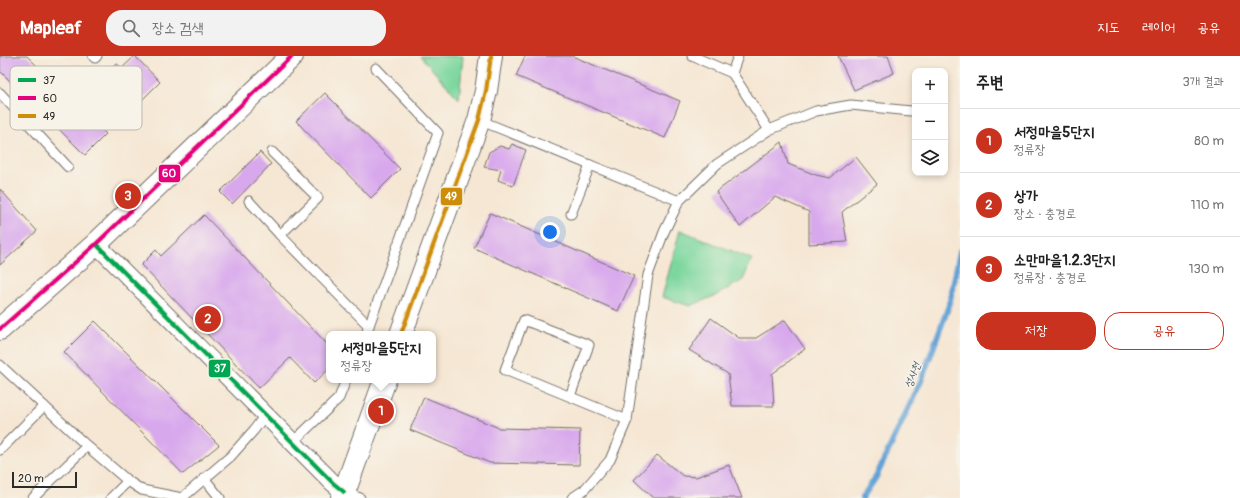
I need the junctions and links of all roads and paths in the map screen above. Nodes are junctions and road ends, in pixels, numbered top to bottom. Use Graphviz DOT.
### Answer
graph roads {
  1 [pos="93,56"];
  2 [pos="97,56"];
  3 [pos="491,56"];
  4 [pos="692,56"];
  5 [pos="738,56"];
  6 [pos="285,58"];
  7 [pos="376,68"];
  8 [pos="732,74"];
  9 [pos="0,93"];
  10 [pos="10,104"];
  11 [pos="911,111"];
  12 [pos="479,120"];
  13 [pos="34,130"];
  14 [pos="769,130"];
  15 [pos="272,152"];
  16 [pos="590,165"];
  17 [pos="68,167"];
  18 [pos="249,201"];
  19 [pos="679,201"];
  20 [pos="572,214"];
  21 [pos="280,234"];
  22 [pos="96,244"];
  23 [pos="0,329"];
  24 [pos="367,330"];
  25 [pos="403,331"];
  26 [pos="0,364"];
  27 [pos="345,383"];
  28 [pos="384,383"];
  29 [pos="570,396"];
  30 [pos="44,406"];
  31 [pos="265,415"];
  32 [pos="627,420"];
  33 [pos="293,442"];
  34 [pos="88,446"];
  35 [pos="0,450"];
  36 [pos="204,478"];
  37 [pos="128,481"];
  38 [pos="349,496"];
  39 [pos="33,498"];
  40 [pos="111,498"];
  41 [pos="220,498"];
  42 [pos="572,498"];
  1 -- 2 [label="lane"];
  3 -- 12 [label="street"];
  4 -- 8 [label="lane"];
  5 -- 8 [label="lane"];
  6 -- 22 [label="street"];
  7 -- 24 [label="lane"];
  8 -- 14 [label="lane"];
  9 -- 10 [label="lane"];
  11 -- 14 [label="lane"];
  12 -- 16 [label="lane"];
  12 -- 25 [label="street"];
  13 -- 17 [label="lane"];
  14 -- 19 [label="lane"];
  15 -- 21 [label="lane"];
  16 -- 19 [label="lane"];
  16 -- 20 [label="lane"];
  18 -- 21 [label="lane"];
  19 -- 32 [label="lane"];
  21 -- 24 [label="lane"];
  22 -- 23 [label="street"];
  22 -- 31 [label="street"];
  26 -- 30 [label="lane"];
  27 -- 33 [label="lane"];
  28 -- 38 [label="street"];
  29 -- 29 [label="lane"];
  29 -- 32 [label="lane"];
  30 -- 34 [label="lane"];
  30 -- 35 [label="lane"];
  31 -- 33 [label="street"];
  31 -- 36 [label="lane"];
  32 -- 42 [label="lane"];
  33 -- 38 [label="street"];
  34 -- 37 [label="lane"];
  34 -- 39 [label="lane"];
  36 -- 37 [label="lane"];
  36 -- 41 [label="lane"];
  37 -- 40 [label="lane"];
}
